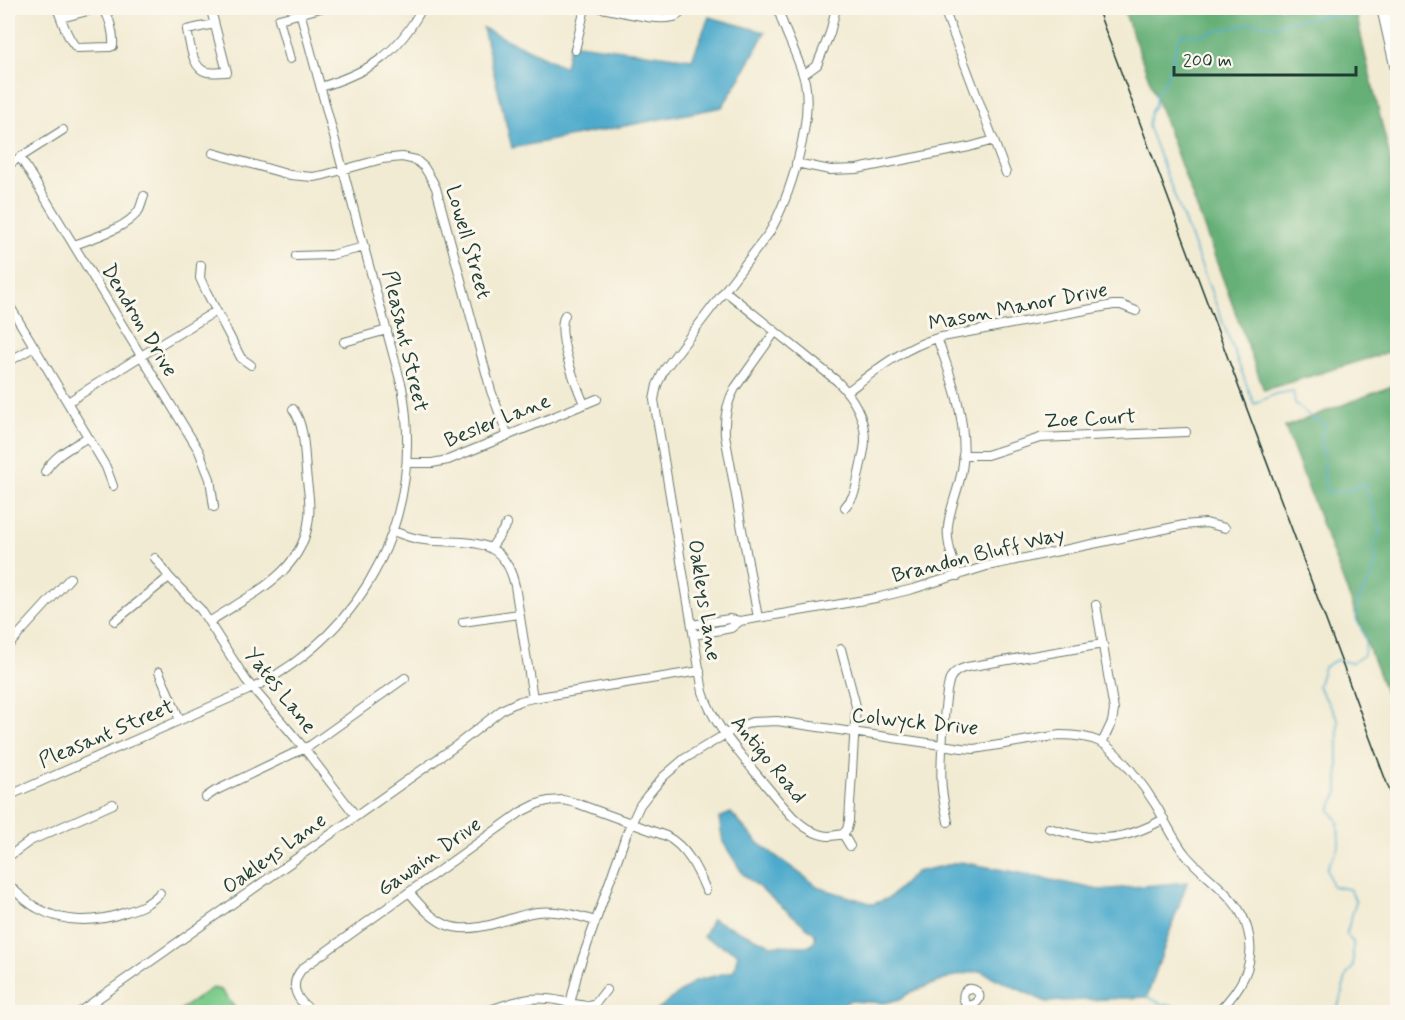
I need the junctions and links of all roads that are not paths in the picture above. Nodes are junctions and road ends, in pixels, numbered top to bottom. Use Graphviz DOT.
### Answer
graph roads {
  1 [pos="57,8"];
  2 [pos="209,8"];
  3 [pos="321,8"];
  4 [pos="422,8"];
  5 [pos="585,8"];
  6 [pos="601,8"];
  7 [pos="660,8"];
  8 [pos="685,8"];
  9 [pos="778,8"];
  10 [pos="836,8"];
  11 [pos="1383,8"];
  12 [pos="944,9"];
  13 [pos="300,10"];
  14 [pos="62,18"];
  15 [pos="657,18"];
  16 [pos="214,24"];
  17 [pos="575,50"];
  18 [pos="290,59"];
  19 [pos="1398,74"];
  20 [pos="803,75"];
  21 [pos="321,87"];
  22 [pos="63,130"];
  23 [pos="994,140"];
  24 [pos="213,153"];
  25 [pos="20,157"];
  26 [pos="796,163"];
  27 [pos="8,165"];
  28 [pos="343,170"];
  29 [pos="1006,173"];
  30 [pos="144,196"];
  31 [pos="74,245"];
  32 [pos="365,247"];
  33 [pos="296,256"];
  34 [pos="201,265"];
  35 [pos="725,291"];
  36 [pos="8,303"];
  37 [pos="216,311"];
  38 [pos="1136,311"];
  39 [pos="565,315"];
  40 [pos="387,330"];
  41 [pos="775,332"];
  42 [pos="937,338"];
  43 [pos="344,342"];
  44 [pos="34,347"];
  45 [pos="141,356"];
  46 [pos="8,362"];
  47 [pos="251,365"];
  48 [pos="848,392"];
  49 [pos="597,399"];
  50 [pos="68,402"];
  51 [pos="584,404"];
  52 [pos="293,409"];
  53 [pos="1186,432"];
  54 [pos="508,436"];
  55 [pos="88,437"];
  56 [pos="963,455"];
  57 [pos="407,462"];
  58 [pos="45,472"];
  59 [pos="113,486"];
  60 [pos="214,507"];
  61 [pos="844,507"];
  62 [pos="507,524"];
  63 [pos="1225,528"];
  64 [pos="393,531"];
  65 [pos="491,548"];
  66 [pos="155,558"];
  67 [pos="958,576"];
  68 [pos="169,577"];
  69 [pos="70,578"];
  70 [pos="1096,605"];
  71 [pos="519,614"];
  72 [pos="758,618"];
  73 [pos="115,621"];
  74 [pos="740,621"];
  75 [pos="209,622"];
  76 [pos="463,622"];
  77 [pos="692,625"];
  78 [pos="694,635"];
  79 [pos="1103,644"];
  80 [pos="8,646"];
  81 [pos="841,649"];
  82 [pos="700,671"];
  83 [pos="159,672"];
  84 [pos="405,678"];
  85 [pos="253,688"];
  86 [pos="533,698"];
  87 [pos="180,720"];
  88 [pos="855,733"];
  89 [pos="725,734"];
  90 [pos="1102,743"];
  91 [pos="943,746"];
  92 [pos="304,748"];
  93 [pos="8,796"];
  94 [pos="206,797"];
  95 [pos="113,804"];
  96 [pos="356,816"];
  97 [pos="1164,819"];
  98 [pos="948,822"];
  99 [pos="631,824"];
  100 [pos="1049,828"];
  101 [pos="843,834"];
  102 [pos="850,846"];
  103 [pos="8,857"];
  104 [pos="8,885"];
  105 [pos="706,890"];
  106 [pos="409,892"];
  107 [pos="160,893"];
  108 [pos="595,921"];
  109 [pos="606,990"];
  110 [pos="570,1003"];
  111 [pos="967,1005"];
  112 [pos="312,1011"];
  113 [pos="79,1012"];
  114 [pos="484,1012"];
  115 [pos="568,1012"];
  116 [pos="958,1012"];
  117 [pos="1218,1012"];
  1 -- 14 [label="street"];
  2 -- 16 [label="street"];
  3 -- 13 [label="street"];
  4 -- 21 [label="street"];
  5 -- 17 [label="street"];
  6 -- 15 [label="street"];
  7 -- 15 [label="street"];
  8 -- 15 [label="street"];
  9 -- 20 [label="street, Oakleys Lane"];
  10 -- 20 [label="street"];
  11 -- 19 [label="highway"];
  12 -- 23 [label="street"];
  13 -- 18 [label="street"];
  13 -- 21 [label="street, Pleasant Street"];
  14 -- 14 [label="street"];
  16 -- 16 [label="street"];
  20 -- 26 [label="street, Oakleys Lane"];
  21 -- 28 [label="street, Pleasant Street"];
  22 -- 25 [label="street"];
  23 -- 26 [label="street"];
  23 -- 29 [label="street"];
  24 -- 28 [label="street, Lowell Street"];
  25 -- 27 [label="street"];
  25 -- 31 [label="street, Dendron Drive"];
  26 -- 35 [label="street, Oakleys Lane"];
  28 -- 32 [label="street, Pleasant Street"];
  28 -- 54 [label="street, Lowell Street"];
  30 -- 31 [label="street"];
  31 -- 45 [label="street, Dendron Drive"];
  32 -- 33 [label="street"];
  32 -- 40 [label="street, Pleasant Street"];
  34 -- 37 [label="street"];
  35 -- 41 [label="street"];
  35 -- 77 [label="street, Oakleys Lane"];
  36 -- 44 [label="street"];
  37 -- 45 [label="street"];
  37 -- 47 [label="street"];
  38 -- 42 [label="street, Mason Manor Drive"];
  39 -- 51 [label="street"];
  40 -- 43 [label="street"];
  40 -- 57 [label="street, Pleasant Street"];
  41 -- 48 [label="street"];
  41 -- 72 [label="street"];
  42 -- 48 [label="street, Mason Manor Drive"];
  42 -- 56 [label="street"];
  44 -- 46 [label="street"];
  44 -- 50 [label="street"];
  45 -- 50 [label="street"];
  45 -- 60 [label="street, Dendron Drive"];
  48 -- 61 [label="street"];
  49 -- 51 [label="street, Besler Lane"];
  50 -- 55 [label="street"];
  51 -- 54 [label="street, Besler Lane"];
  52 -- 75 [label="street"];
  53 -- 56 [label="street, Zoe Court"];
  54 -- 57 [label="street, Besler Lane"];
  55 -- 58 [label="street"];
  55 -- 59 [label="street"];
  56 -- 67 [label="street"];
  57 -- 64 [label="street, Pleasant Street"];
  62 -- 65 [label="street"];
  63 -- 67 [label="street, Brandon Bluff Way"];
  64 -- 65 [label="street"];
  64 -- 85 [label="street, Pleasant Street"];
  65 -- 71 [label="street"];
  66 -- 68 [label="street, Yates Lane"];
  67 -- 72 [label="street, Brandon Bluff Way"];
  68 -- 73 [label="street"];
  68 -- 75 [label="street, Yates Lane"];
  69 -- 80 [label="street"];
  70 -- 79 [label="street"];
  71 -- 76 [label="street"];
  71 -- 86 [label="street"];
  72 -- 74 [label="street, Brandon Bluff Way"];
  74 -- 77 [label="street, Brandon Bluff Way"];
  74 -- 78 [label="street, Brandon Bluff Way"];
  75 -- 85 [label="street, Yates Lane"];
  77 -- 78 [label="street, Oakleys Lane"];
  78 -- 82 [label="street, Oakleys Lane"];
  79 -- 90 [label="street"];
  79 -- 91 [label="street"];
  81 -- 88 [label="street"];
  82 -- 86 [label="street, Oakleys Lane"];
  82 -- 89 [label="street, Antigo Road"];
  83 -- 87 [label="street"];
  84 -- 92 [label="street"];
  85 -- 87 [label="street, Pleasant Street"];
  85 -- 92 [label="street, Yates Lane"];
  86 -- 96 [label="street, Oakleys Lane"];
  87 -- 93 [label="street, Pleasant Street"];
  88 -- 89 [label="street, Colwyck Drive"];
  88 -- 91 [label="street, Colwyck Drive"];
  88 -- 101 [label="street"];
  89 -- 99 [label="street, Colwyck Drive"];
  89 -- 101 [label="street, Antigo Road"];
  90 -- 91 [label="street, Colwyck Drive"];
  90 -- 97 [label="street, Colwyck Drive"];
  91 -- 98 [label="street"];
  92 -- 94 [label="street"];
  92 -- 96 [label="street, Yates Lane"];
  95 -- 103 [label="street"];
  96 -- 113 [label="street, Oakleys Lane"];
  97 -- 100 [label="street"];
  97 -- 117 [label="street, Colwyck Drive"];
  99 -- 105 [label="street, Gawain Drive"];
  99 -- 106 [label="street, Gawain Drive"];
  99 -- 108 [label="street, Colwyck Drive"];
  101 -- 102 [label="street"];
  104 -- 107 [label="street"];
  106 -- 108 [label="street"];
  106 -- 112 [label="street, Gawain Drive"];
  108 -- 110 [label="street, Colwyck Drive"];
  109 -- 110 [label="street"];
  110 -- 114 [label="street"];
  110 -- 115 [label="street, Colwyck Drive"];
  111 -- 116 [label="street"];
}
